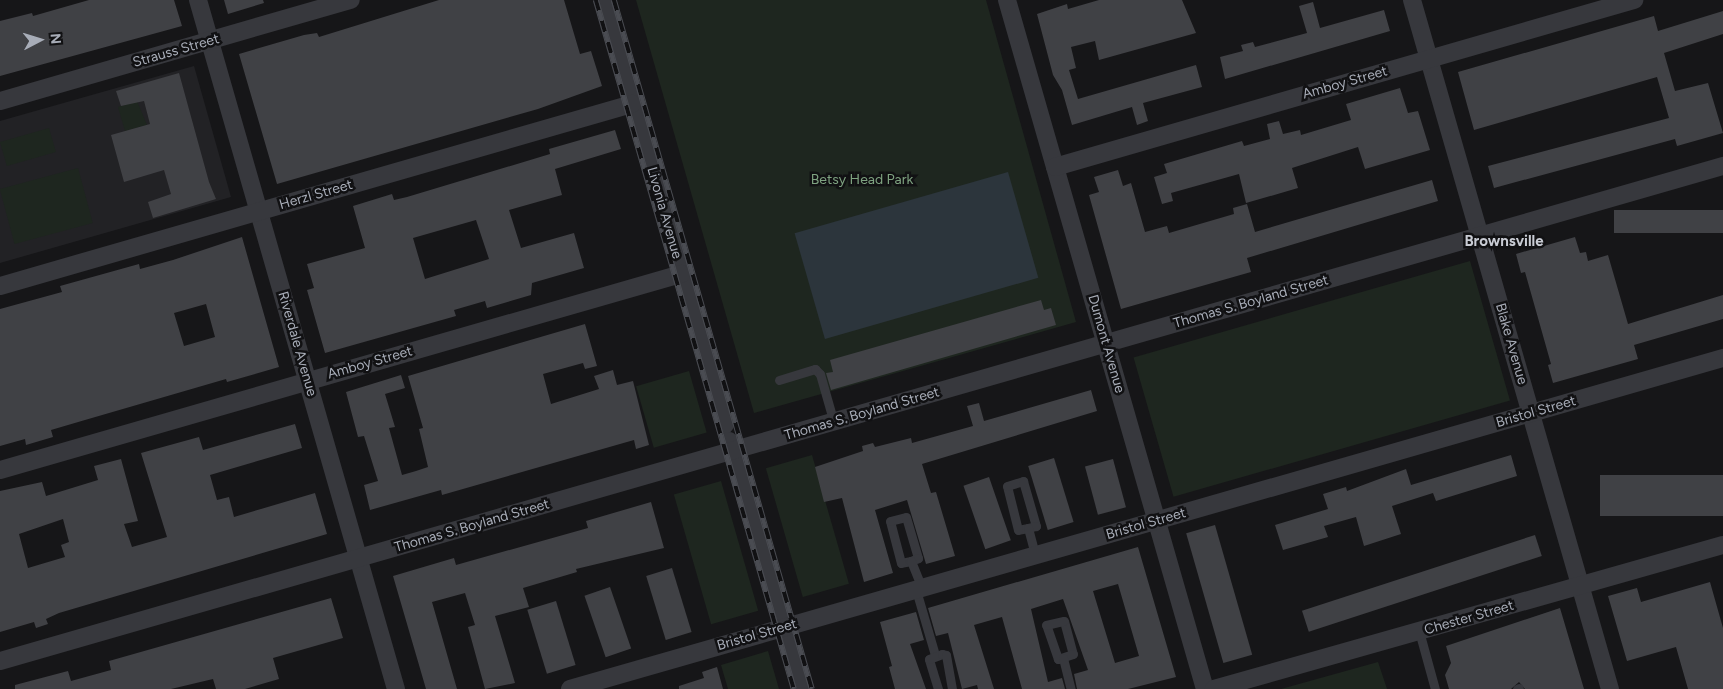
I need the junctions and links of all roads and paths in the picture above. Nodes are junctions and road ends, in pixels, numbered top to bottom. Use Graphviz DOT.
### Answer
graph roads {
  1 [pos="198,0"];
  2 [pos="351,0"];
  3 [pos="603,0"];
  4 [pos="1007,0"];
  5 [pos="1412,0"];
  6 [pos="1634,0"];
  7 [pos="210,41"];
  8 [pos="1428,59"];
  9 [pos="0,101"];
  10 [pos="632,104"];
  11 [pos="1723,166"];
  12 [pos="1055,167"];
  13 [pos="259,211"];
  14 [pos="1480,236"];
  15 [pos="682,274"];
  16 [pos="0,286"];
  17 [pos="1106,344"];
  18 [pos="1723,358"];
  19 [pos="778,380"];
  20 [pos="308,381"];
  21 [pos="1530,413"];
  22 [pos="834,423"];
  23 [pos="729,439"];
  24 [pos="0,470"];
  25 [pos="1157,521"];
  26 [pos="1028,528"];
  27 [pos="1723,545"];
  28 [pos="1035,555"];
  29 [pos="358,558"];
  30 [pos="912,561"];
  31 [pos="1580,586"];
  32 [pos="919,589"];
  33 [pos="784,627"];
  34 [pos="1419,632"];
  35 [pos="935,655"];
  36 [pos="1063,658"];
  37 [pos="0,661"];
  38 [pos="396,689"];
  39 [pos="570,689"];
  40 [pos="801,689"];
  41 [pos="938,689"];
  42 [pos="952,689"];
  43 [pos="1071,689"];
  44 [pos="1205,689"];
  45 [pos="1214,689"];
  46 [pos="1435,689"];
  47 [pos="1610,689"];
  1 -- 7 [label="street, Riverdale Avenue"];
  2 -- 7 [label="street, Strauss Street"];
  3 -- 10 [label="street, Livonia Avenue"];
  4 -- 12 [label="street, Dumont Avenue"];
  5 -- 8 [label="street, Blake Avenue"];
  6 -- 8 [label="street, Amboy Street"];
  7 -- 9 [label="street, Strauss Street"];
  7 -- 13 [label="street, Riverdale Avenue"];
  8 -- 12 [label="street, Amboy Street"];
  8 -- 14 [label="street, Blake Avenue"];
  10 -- 13 [label="street, Herzl Street"];
  10 -- 15 [label="street, Livonia Avenue"];
  11 -- 14 [label="street, Thomas S. Boyland Street"];
  12 -- 17 [label="street, Dumont Avenue"];
  13 -- 16 [label="street, Herzl Street"];
  13 -- 20 [label="street, Riverdale Avenue"];
  14 -- 17 [label="street, Thomas S. Boyland Street"];
  14 -- 21 [label="street, Blake Avenue"];
  15 -- 20 [label="street, Amboy Street"];
  15 -- 23 [label="street, Livonia Avenue"];
  17 -- 22 [label="street, Thomas S. Boyland Street"];
  17 -- 25 [label="street, Dumont Avenue"];
  18 -- 21 [label="street, Bristol Street"];
  19 -- 22 [label="lane"];
  20 -- 24 [label="street, Amboy Street"];
  20 -- 29 [label="street, Riverdale Avenue"];
  21 -- 25 [label="street, Bristol Street"];
  21 -- 31 [label="street, Blake Avenue"];
  22 -- 23 [label="street, Thomas S. Boyland Street"];
  23 -- 29 [label="street, Thomas S. Boyland Street"];
  23 -- 33 [label="street, Livonia Avenue"];
  25 -- 28 [label="street, Bristol Street"];
  25 -- 44 [label="street, Dumont Avenue"];
  26 -- 26 [label="lane"];
  26 -- 28 [label="lane"];
  27 -- 31 [label="street, Chester Street"];
  28 -- 32 [label="street, Bristol Street"];
  29 -- 37 [label="street, Thomas S. Boyland Street"];
  29 -- 38 [label="street, Riverdale Avenue"];
  30 -- 30 [label="lane"];
  30 -- 32 [label="lane"];
  31 -- 34 [label="street, Chester Street"];
  31 -- 47 [label="street, Blake Avenue"];
  32 -- 33 [label="street, Bristol Street"];
  32 -- 35 [label="lane"];
  33 -- 39 [label="street, Bristol Street"];
  33 -- 40 [label="street, Livonia Avenue"];
  34 -- 45 [label="street, Chester Street"];
  34 -- 46 [label="lane"];
  35 -- 41 [label="lane"];
  35 -- 42 [label="lane"];
  36 -- 43 [label="lane"];
}
